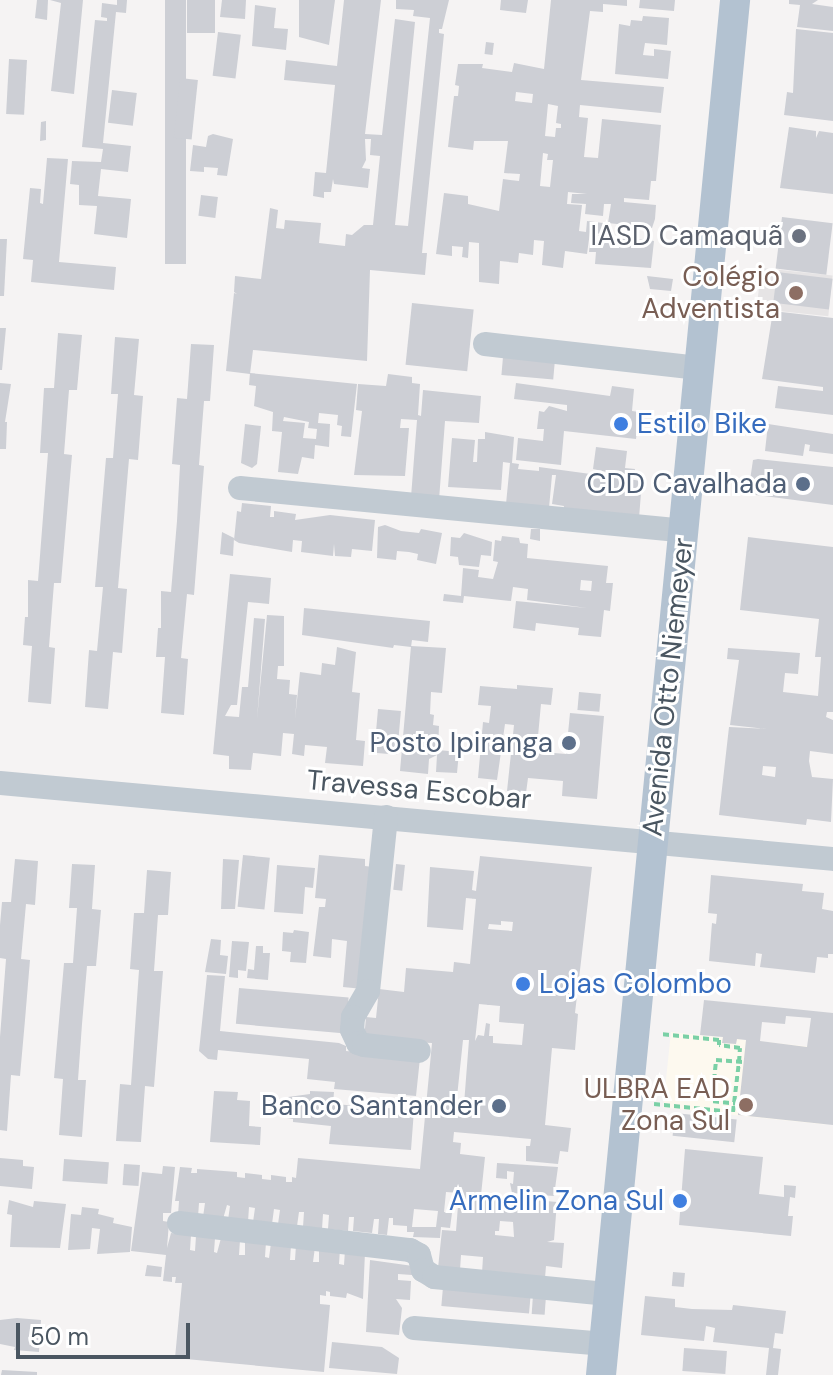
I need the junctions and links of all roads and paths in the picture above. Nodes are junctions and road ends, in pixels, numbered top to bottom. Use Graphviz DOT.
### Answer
graph roads {
  1 [pos="735,0"];
  2 [pos="485,344"];
  3 [pos="699,368"];
  4 [pos="240,488"];
  5 [pos="683,531"];
  6 [pos="0,783"];
  7 [pos="386,817"];
  8 [pos="653,841"];
  9 [pos="833,859"];
  10 [pos="634,1031"];
  11 [pos="419,1051"];
  12 [pos="741,1062"];
  13 [pos="627,1102"];
  14 [pos="737,1104"];
  15 [pos="179,1223"];
  16 [pos="608,1294"];
  17 [pos="414,1328"];
  18 [pos="605,1344"];
  19 [pos="601,1375"];
  1 -- 3 [label="main road, Avenida Otto Niemeyer"];
  2 -- 3 [label="street"];
  3 -- 5 [label="main road, Avenida Otto Niemeyer"];
  4 -- 5 [label="street"];
  5 -- 8 [label="main road, Avenida Otto Niemeyer"];
  6 -- 7 [label="street, Travessa Escobar"];
  7 -- 8 [label="street, Travessa Escobar"];
  7 -- 11 [label="street"];
  8 -- 9 [label="street, Travessa Escobar"];
  8 -- 10 [label="main road, Avenida Otto Niemeyer"];
  10 -- 12 [label="path"];
  10 -- 13 [label="main road, Avenida Otto Niemeyer"];
  12 -- 14 [label="path"];
  12 -- 14 [label="path"];
  13 -- 14 [label="path"];
  13 -- 16 [label="main road, Avenida Otto Niemeyer"];
  15 -- 16 [label="street"];
  16 -- 18 [label="main road, Avenida Otto Niemeyer"];
  17 -- 18 [label="street"];
  18 -- 19 [label="main road, Avenida Otto Niemeyer"];
}
